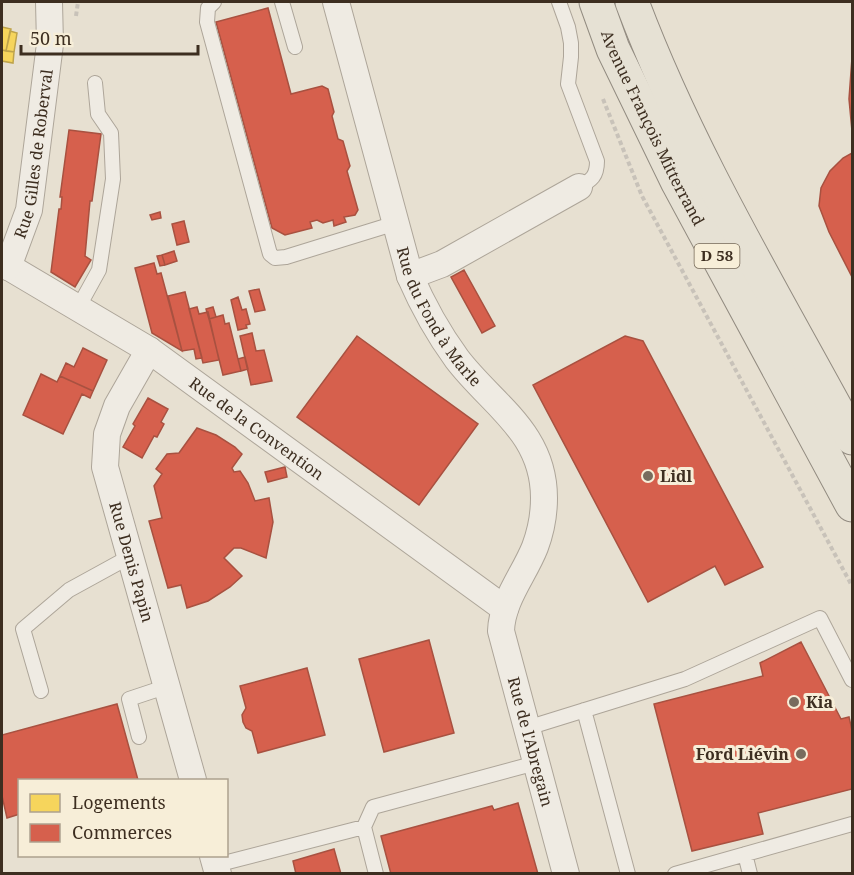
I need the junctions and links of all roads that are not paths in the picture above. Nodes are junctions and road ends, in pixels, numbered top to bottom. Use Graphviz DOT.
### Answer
graph roads {
  1 [pos="49,2"];
  2 [pos="214,2"];
  3 [pos="282,2"];
  4 [pos="336,2"];
  5 [pos="559,2"];
  6 [pos="596,2"];
  7 [pos="632,2"];
  8 [pos="295,47"];
  9 [pos="95,83"];
  10 [pos="579,187"];
  11 [pos="396,223"];
  12 [pos="4,265"];
  13 [pos="410,276"];
  14 [pos="78,308"];
  15 [pos="149,350"];
  16 [pos="852,438"];
  17 [pos="852,504"];
  18 [pos="131,556"];
  19 [pos="505,609"];
  20 [pos="852,680"];
  21 [pos="168,686"];
  22 [pos="41,691"];
  23 [pos="584,710"];
  24 [pos="527,728"];
  25 [pos="140,737"];
  26 [pos="536,762"];
  27 [pos="193,779"];
  28 [pos="852,824"];
  29 [pos="364,827"];
  30 [pos="746,854"];
  31 [pos="216,865"];
  32 [pos="376,873"];
  33 [pos="566,873"];
  34 [pos="628,873"];
  35 [pos="675,873"];
  36 [pos="750,873"];
  1 -- 12 [label="street, Rue Gilles de Roberval"];
  2 -- 11 [label="lane"];
  3 -- 8 [label="lane"];
  4 -- 11 [label="street, Rue du Fond à Marle"];
  5 -- 10 [label="lane"];
  6 -- 17 [label="main road, Avenue François Mitterrand / D 58"];
  7 -- 16 [label="main road, Avenue François Mitterrand / D 58"];
  9 -- 14 [label="lane"];
  10 -- 13 [label="street"];
  11 -- 13 [label="street, Rue du Fond à Marle"];
  12 -- 14 [label="street, Rue de la Convention"];
  13 -- 19 [label="street, Rue du Fond à Marle"];
  14 -- 15 [label="street, Rue de la Convention"];
  15 -- 18 [label="street, Rue Denis Papin"];
  15 -- 19 [label="street, Rue de la Convention"];
  18 -- 21 [label="street, Rue Denis Papin"];
  18 -- 22 [label="lane"];
  19 -- 24 [label="street, Rue de l'Abregain"];
  20 -- 23 [label="lane"];
  21 -- 25 [label="lane"];
  21 -- 27 [label="street, Rue Denis Papin"];
  23 -- 24 [label="lane"];
  23 -- 34 [label="lane"];
  24 -- 26 [label="street, Rue de l'Abregain"];
  26 -- 29 [label="lane"];
  26 -- 33 [label="street, Rue de l'Abregain"];
  28 -- 30 [label="lane"];
  29 -- 31 [label="lane"];
  29 -- 32 [label="lane"];
  30 -- 35 [label="lane"];
  30 -- 36 [label="lane"];
}
